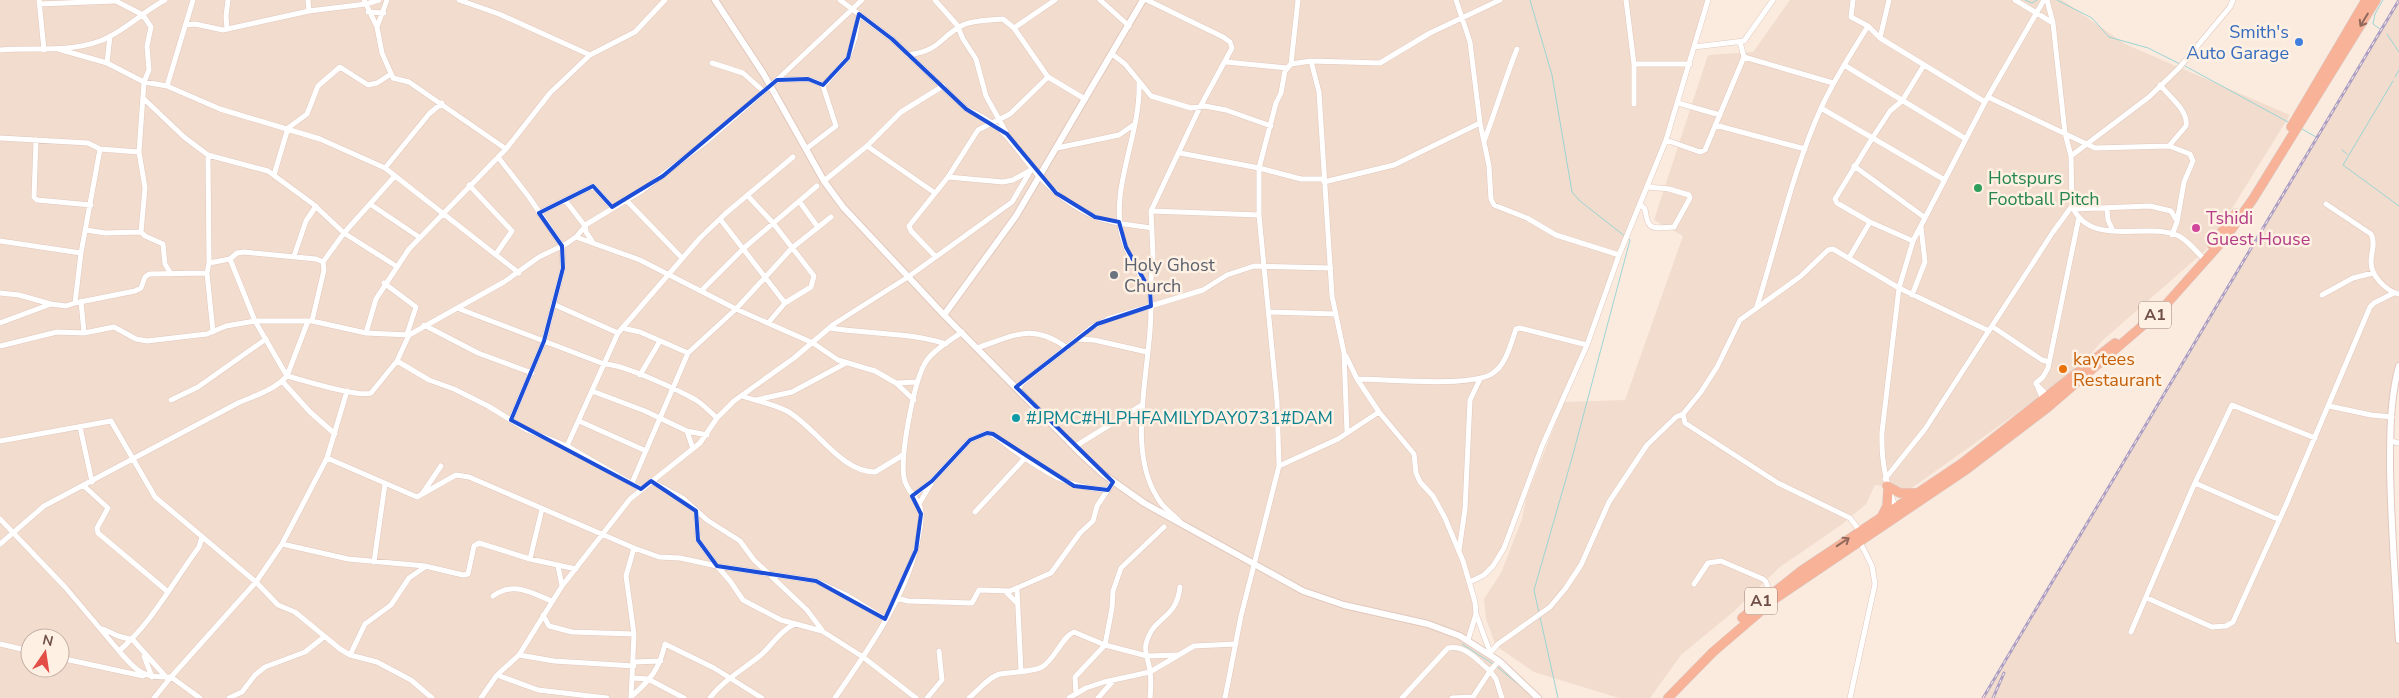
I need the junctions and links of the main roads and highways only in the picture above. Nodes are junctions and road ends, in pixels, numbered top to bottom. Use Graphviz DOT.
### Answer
graph roads {
  1 [pos="2366,0"];
  2 [pos="2376,0"];
  3 [pos="2048,402"];
  4 [pos="1923,491"];
  5 [pos="1898,512"];
  6 [pos="1876,521"];
  7 [pos="1660,698"];
  8 [pos="1668,698"];
  1 -- 3 [label="highway, A1"];
  2 -- 3 [label="highway, A1, one-way"];
  3 -- 4 [label="highway, A1"];
  3 -- 5 [label="highway, A1"];
  4 -- 5 [label="highway, A1"];
  4 -- 6 [label="highway"];
  5 -- 6 [label="highway, A1"];
  5 -- 8 [label="highway, A1"];
  7 -- 6 [label="highway, A1, one-way"];
}
